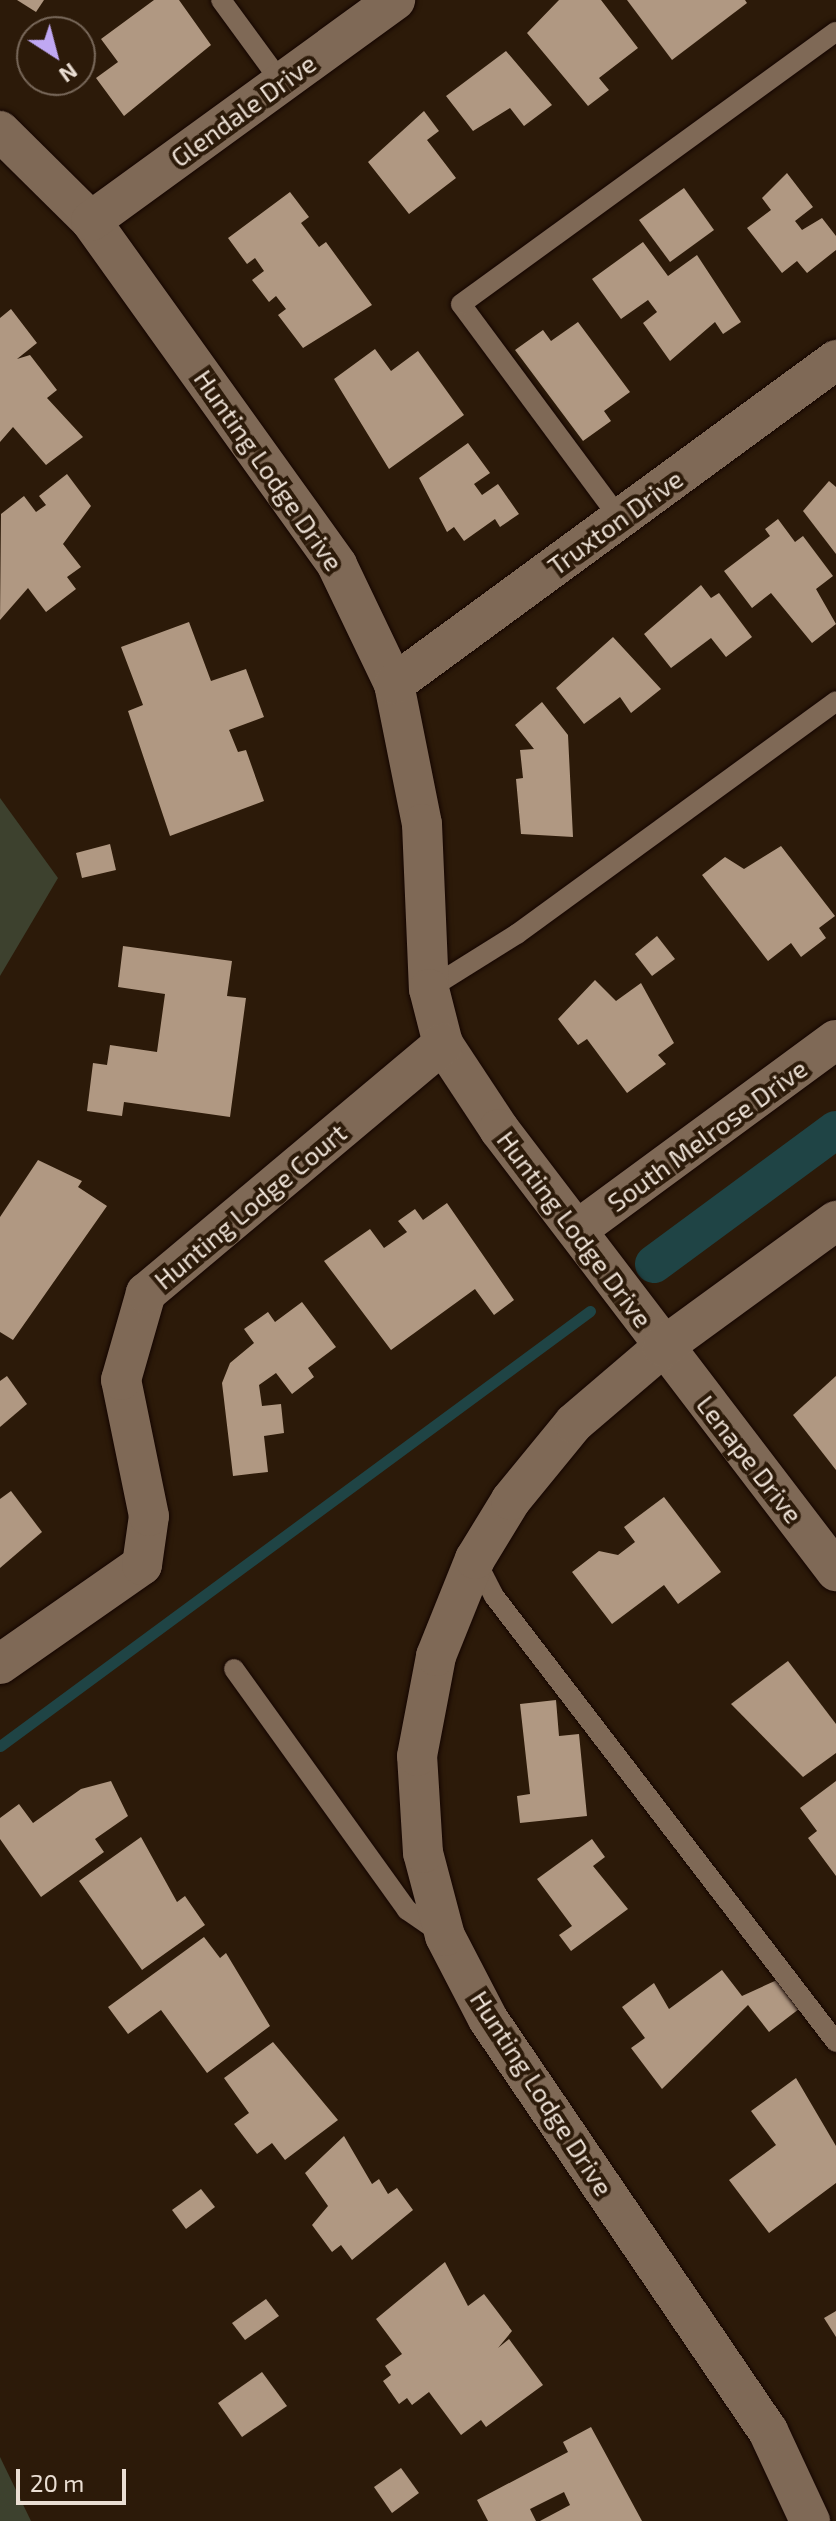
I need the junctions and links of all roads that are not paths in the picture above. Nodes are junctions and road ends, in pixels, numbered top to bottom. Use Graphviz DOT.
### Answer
graph roads {
  1 [pos="221,0"];
  2 [pos="395,0"];
  3 [pos="836,32"];
  4 [pos="281,82"];
  5 [pos="0,131"];
  6 [pos="91,221"];
  7 [pos="836,360"];
  8 [pos="620,519"];
  9 [pos="394,684"];
  10 [pos="836,701"];
  11 [pos="429,989"];
  12 [pos="836,1040"];
  13 [pos="443,1044"];
  14 [pos="836,1221"];
  15 [pos="577,1230"];
  16 [pos="663,1347"];
  17 [pos="475,1559"];
  18 [pos="836,1571"];
  19 [pos="0,1664"];
  20 [pos="234,1669"];
  21 [pos="445,1936"];
  22 [pos="836,2042"];
  23 [pos="810,2521"];
  1 -- 4 [label="lane"];
  2 -- 4 [label="street, Glendale Drive"];
  3 -- 8 [label="lane"];
  4 -- 6 [label="street, Glendale Drive"];
  5 -- 6 [label="street, Hunting Lodge Drive"];
  6 -- 9 [label="street, Hunting Lodge Drive"];
  7 -- 8 [label="street, Truxton Drive"];
  8 -- 9 [label="street, Truxton Drive"];
  9 -- 11 [label="street, Hunting Lodge Drive"];
  10 -- 11 [label="lane"];
  11 -- 13 [label="street, Hunting Lodge Drive"];
  12 -- 15 [label="street, South Melrose Drive"];
  13 -- 15 [label="street, Hunting Lodge Drive"];
  13 -- 19 [label="street, Hunting Lodge Court"];
  14 -- 16 [label="street"];
  15 -- 16 [label="street, Hunting Lodge Drive"];
  16 -- 17 [label="street, Hunting Lodge Drive"];
  16 -- 18 [label="street, Lenape Drive"];
  17 -- 21 [label="street, Hunting Lodge Drive"];
  17 -- 22 [label="lane"];
  20 -- 21 [label="lane"];
  21 -- 23 [label="street, Hunting Lodge Drive"];
}
